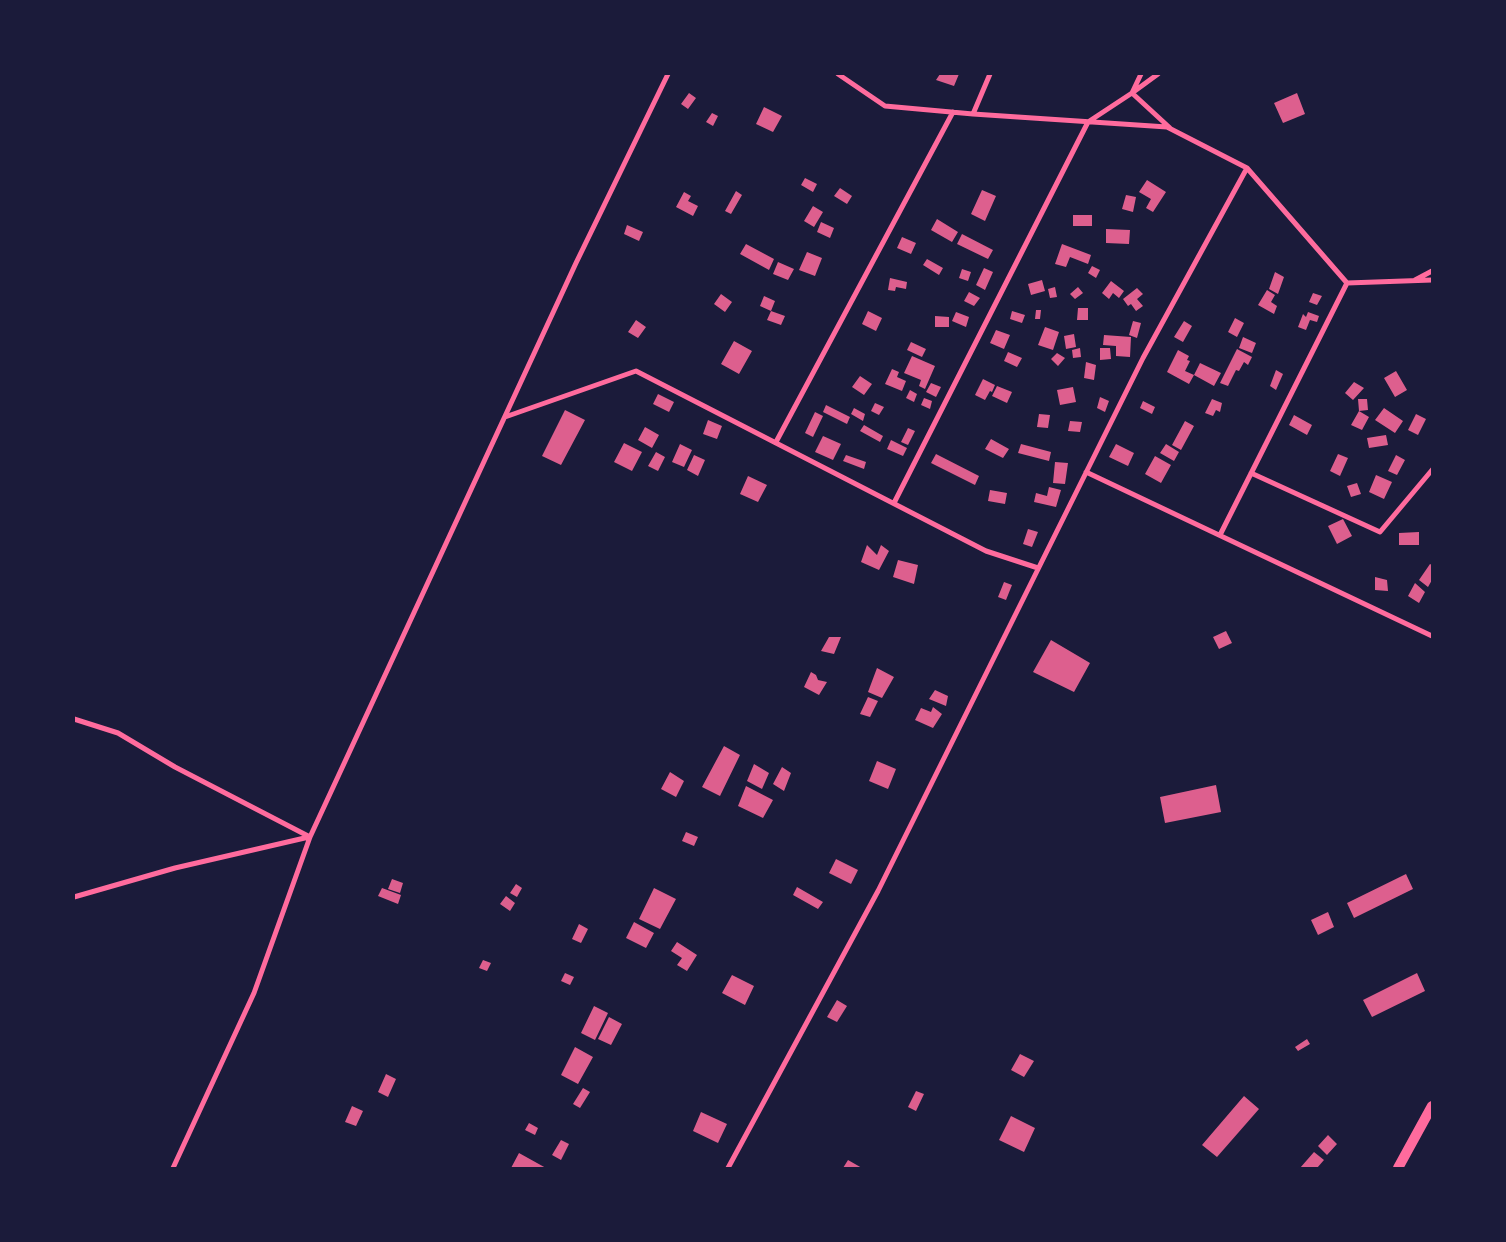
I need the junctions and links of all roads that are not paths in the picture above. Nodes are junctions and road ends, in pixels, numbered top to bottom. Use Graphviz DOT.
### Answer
graph roads {
  1 [pos="668,74"];
  2 [pos="838,74"];
  3 [pos="990,74"];
  4 [pos="1141,74"];
  5 [pos="1158,74"];
  6 [pos="1132,93"];
  7 [pos="953,112"];
  8 [pos="973,114"];
  9 [pos="1088,122"];
  10 [pos="1173,130"];
  11 [pos="1247,168"];
  12 [pos="1432,271"];
  13 [pos="1413,280"];
  14 [pos="1432,280"];
  15 [pos="1347,283"];
  16 [pos="505,416"];
  17 [pos="776,442"];
  18 [pos="1432,470"];
  19 [pos="1086,472"];
  20 [pos="1251,473"];
  21 [pos="894,503"];
  22 [pos="1220,535"];
  23 [pos="1038,568"];
  24 [pos="1432,636"];
  25 [pos="74,719"];
  26 [pos="310,837"];
  27 [pos="74,897"];
  28 [pos="1432,1106"];
  29 [pos="172,1168"];
  30 [pos="728,1168"];
  31 [pos="1398,1168"];
  1 -- 16 [label="street"];
  2 -- 7 [label="street"];
  3 -- 8 [label="street"];
  4 -- 6 [label="street"];
  5 -- 6 [label="street"];
  6 -- 9 [label="street"];
  6 -- 10 [label="street"];
  7 -- 8 [label="street"];
  7 -- 17 [label="street"];
  8 -- 9 [label="street"];
  9 -- 10 [label="street"];
  9 -- 21 [label="street"];
  10 -- 11 [label="street"];
  11 -- 15 [label="street"];
  11 -- 19 [label="street"];
  12 -- 13 [label="street"];
  13 -- 14 [label="street"];
  13 -- 15 [label="street"];
  15 -- 20 [label="street"];
  16 -- 17 [label="street"];
  16 -- 26 [label="street"];
  17 -- 21 [label="street"];
  18 -- 20 [label="street"];
  19 -- 22 [label="street"];
  19 -- 23 [label="street"];
  20 -- 22 [label="street"];
  21 -- 23 [label="street"];
  22 -- 24 [label="street"];
  23 -- 30 [label="street"];
  25 -- 26 [label="street"];
  26 -- 27 [label="street"];
  26 -- 29 [label="street"];
  28 -- 31 [label="main road"];
}
